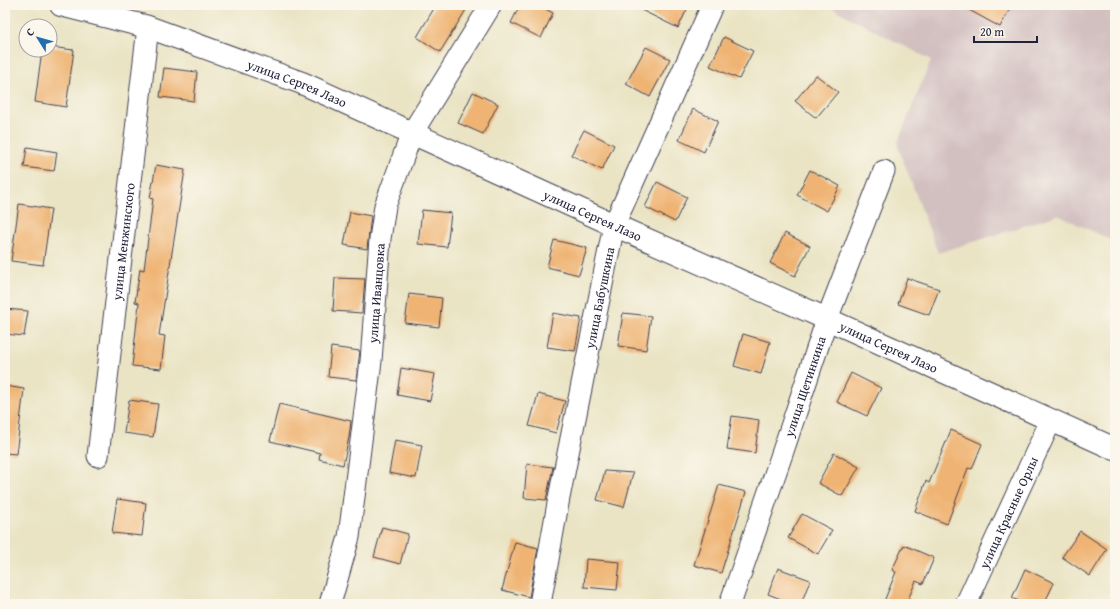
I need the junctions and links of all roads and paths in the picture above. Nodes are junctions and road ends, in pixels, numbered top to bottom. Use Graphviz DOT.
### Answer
graph roads {
  1 [pos="61,5"];
  2 [pos="491,5"];
  3 [pos="711,8"];
  4 [pos="148,27"];
  5 [pos="412,133"];
  6 [pos="884,171"];
  7 [pos="614,225"];
  8 [pos="827,319"];
  9 [pos="1051,420"];
  10 [pos="1115,449"];
  11 [pos="98,456"];
  12 [pos="330,604"];
  13 [pos="540,604"];
  14 [pos="730,604"];
  15 [pos="966,604"];
  1 -- 4 [label="main road, улица Сергея Лазо"];
  2 -- 5 [label="street, улица Иванцовка"];
  3 -- 7 [label="street, улица Бабушкина"];
  4 -- 5 [label="main road, улица Сергея Лазо"];
  4 -- 11 [label="street, улица Менжинского"];
  5 -- 7 [label="main road, улица Сергея Лазо"];
  5 -- 12 [label="street, улица Иванцовка"];
  6 -- 8 [label="street, улица Щетинкина"];
  7 -- 8 [label="main road, улица Сергея Лазо"];
  7 -- 13 [label="street, улица Бабушкина"];
  8 -- 9 [label="main road, улица Сергея Лазо"];
  8 -- 14 [label="street, улица Щетинкина"];
  9 -- 10 [label="main road, улица Сергея Лазо"];
  9 -- 15 [label="street, улица Красные Орлы"];
}
